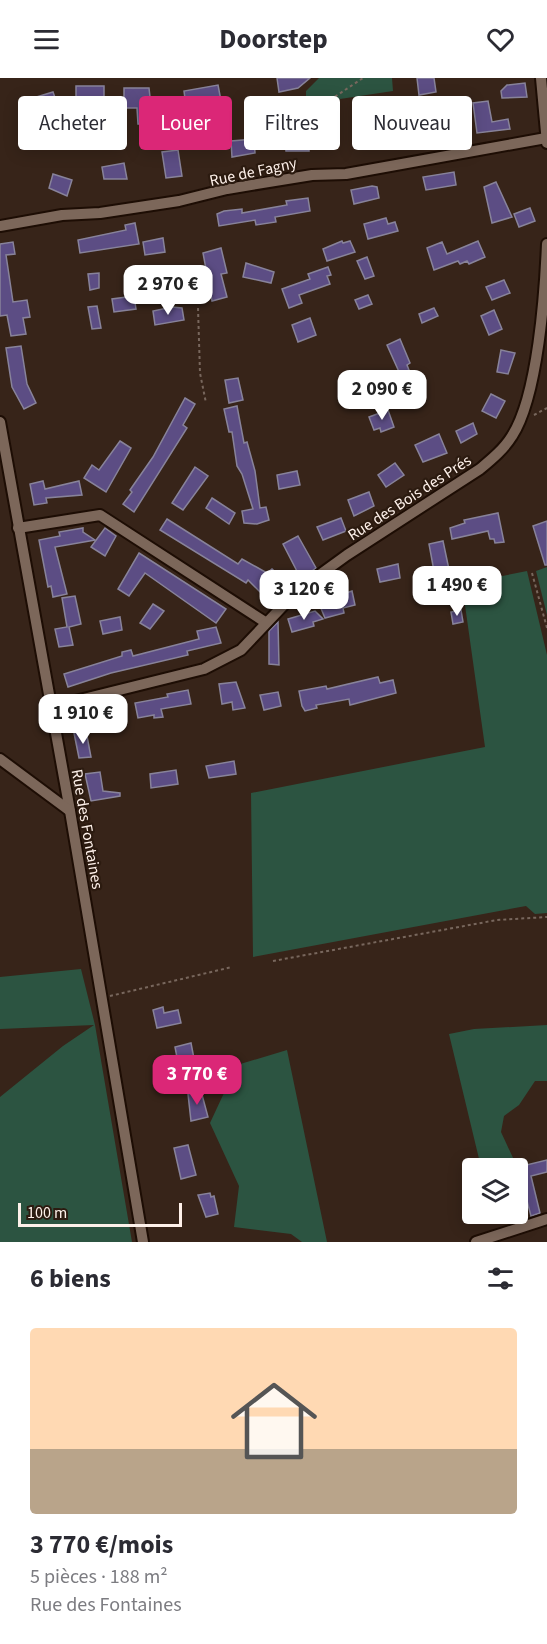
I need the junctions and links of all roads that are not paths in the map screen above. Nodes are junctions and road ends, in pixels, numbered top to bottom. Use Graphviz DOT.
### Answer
graph roads {
  1 [pos="541,78"];
  2 [pos="546,138"];
  3 [pos="547,145"];
  4 [pos="0,226"];
  5 [pos="547,244"];
  6 [pos="0,422"];
  7 [pos="18,528"];
  8 [pos="265,622"];
  9 [pos="51,707"];
  10 [pos="0,759"];
  11 [pos="70,811"];
  12 [pos="547,1219"];
  13 [pos="142,1242"];
  14 [pos="476,1242"];
  1 -- 2 [label="street"];
  2 -- 3 [label="street"];
  2 -- 4 [label="street, Rue de Fagny"];
  5 -- 8 [label="street, Rue des Bois des Prés"];
  6 -- 7 [label="street, Rue des Fontaines"];
  7 -- 8 [label="street"];
  7 -- 9 [label="street, Rue des Fontaines"];
  8 -- 9 [label="street, Rue des Bois des Prés"];
  9 -- 11 [label="street, Rue des Fontaines"];
  10 -- 11 [label="street"];
  11 -- 13 [label="street, Rue des Fontaines"];
  12 -- 14 [label="street"];
}
